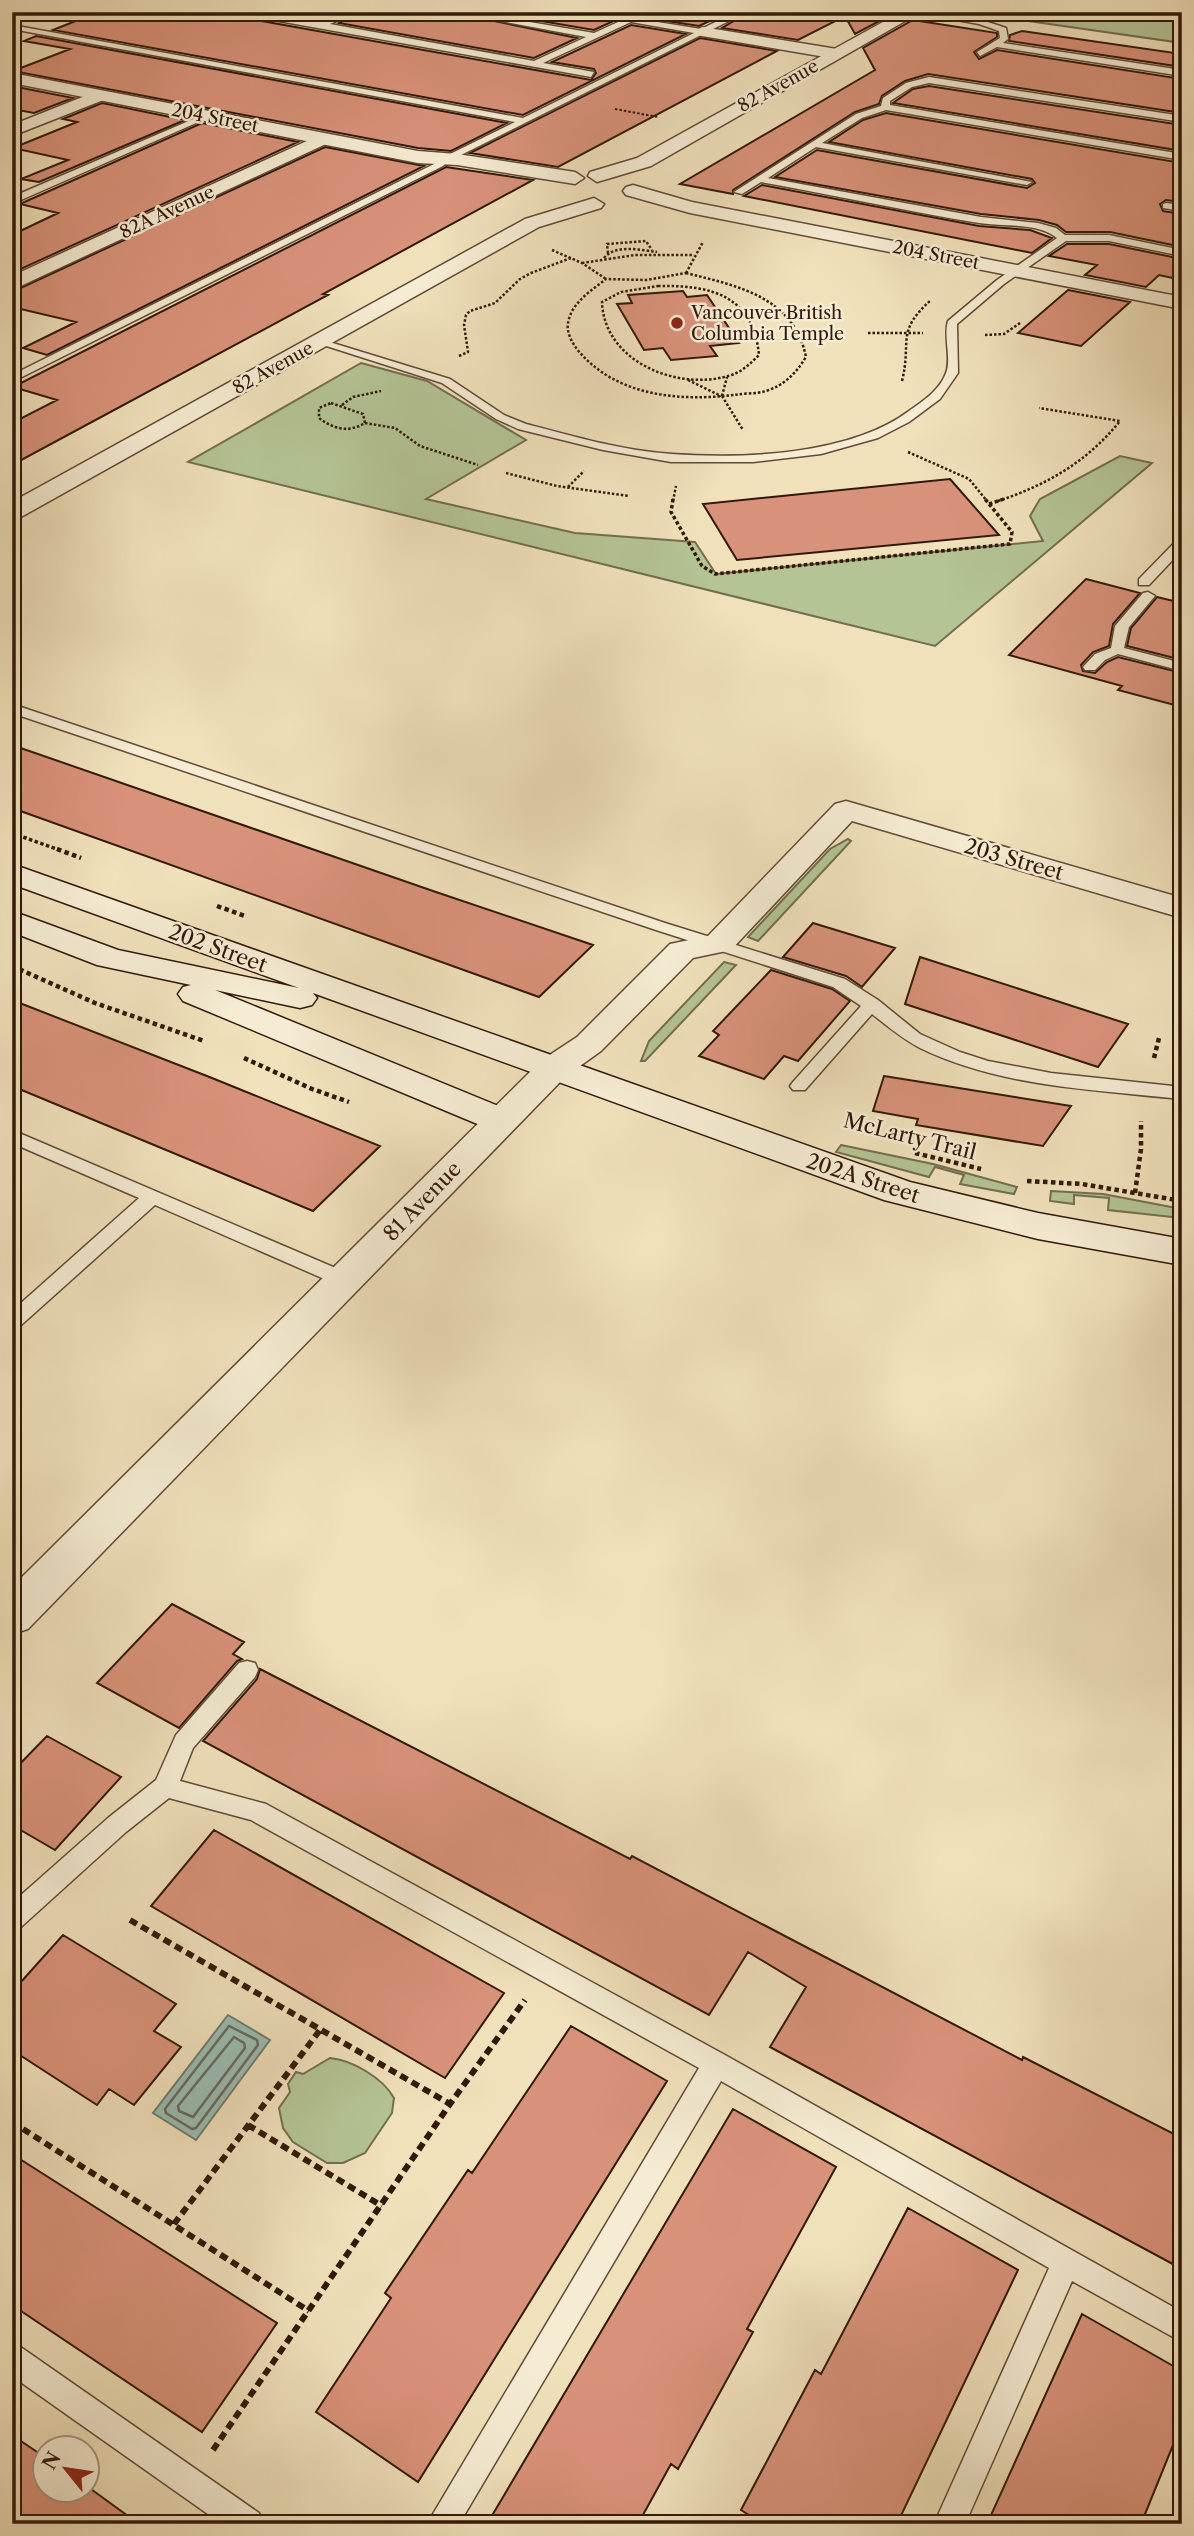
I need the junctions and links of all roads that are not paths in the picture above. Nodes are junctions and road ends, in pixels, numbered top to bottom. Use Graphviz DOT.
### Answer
graph roads {
  1 [pos="22,12"];
  2 [pos="352,12"];
  3 [pos="456,12"];
  4 [pos="647,12"];
  5 [pos="743,12"];
  6 [pos="915,12"];
  7 [pos="12,16"];
  8 [pos="266,18"];
  9 [pos="631,20"];
  10 [pos="321,25"];
  11 [pos="12,27"];
  12 [pos="702,32"];
  13 [pos="596,36"];
  14 [pos="995,44"];
  15 [pos="837,54"];
  16 [pos="980,54"];
  17 [pos="534,64"];
  18 [pos="1182,73"];
  19 [pos="591,74"];
  20 [pos="12,78"];
  21 [pos="100,95"];
  22 [pos="885,107"];
  23 [pos="208,116"];
  24 [pos="1182,119"];
  25 [pos="525,121"];
  26 [pos="12,131"];
  27 [pos="322,139"];
  28 [pos="817,145"];
  29 [pos="1182,157"];
  30 [pos="443,162"];
  31 [pos="644,162"];
  32 [pos="597,176"];
  33 [pos="575,178"];
  34 [pos="761,179"];
  35 [pos="1027,183"];
  36 [pos="627,192"];
  37 [pos="739,192"];
  38 [pos="555,193"];
  39 [pos="12,201"];
  40 [pos="594,204"];
  41 [pos="1166,206"];
  42 [pos="1182,208"];
  43 [pos="533,223"];
  44 [pos="1063,238"];
  45 [pos="1182,253"];
  46 [pos="1017,271"];
  47 [pos="12,284"];
  48 [pos="1182,303"];
  49 [pos="319,342"];
  50 [pos="12,380"];
  51 [pos="12,512"];
  52 [pos="1182,542"];
  53 [pos="1144,582"];
  54 [pos="1148,596"];
  55 [pos="1117,650"];
  56 [pos="1090,667"];
  57 [pos="1182,667"];
  58 [pos="12,708"];
  59 [pos="12,873"];
  60 [pos="1182,908"];
  61 [pos="12,921"];
  62 [pos="719,943"];
  63 [pos="109,958"];
  64 [pos="872,1004"];
  65 [pos="424,1023"];
  66 [pos="554,1068"];
  67 [pos="799,1086"];
  68 [pos="1182,1093"];
  69 [pos="500,1120"];
  70 [pos="12,1136"];
  71 [pos="152,1197"];
  72 [pos="1182,1252"];
  73 [pos="345,1280"];
  74 [pos="12,1322"];
  75 [pos="12,1616"];
  76 [pos="247,1670"];
  77 [pos="165,1787"];
  78 [pos="12,1919"];
  79 [pos="716,2064"];
  80 [pos="1065,2264"];
  81 [pos="1182,2328"];
  82 [pos="12,2358"];
  83 [pos="248,2524"];
  84 [pos="442,2524"];
  85 [pos="949,2524"];
  1 -- 7 [label="street"];
  2 -- 10 [label="lane"];
  3 -- 13 [label="lane"];
  4 -- 9 [label="lane"];
  5 -- 12 [label="lane"];
  6 -- 14 [label="lane"];
  6 -- 15 [label="street, 82 Avenue"];
  8 -- 10 [label="lane"];
  9 -- 12 [label="lane"];
  9 -- 13 [label="lane"];
  10 -- 17 [label="lane"];
  11 -- 25 [label="lane"];
  12 -- 15 [label="street"];
  12 -- 25 [label="lane"];
  13 -- 17 [label="lane"];
  14 -- 16 [label="lane"];
  14 -- 18 [label="lane"];
  15 -- 31 [label="street, 82 Avenue"];
  17 -- 19 [label="lane"];
  20 -- 21 [label="street, 204 Street"];
  21 -- 23 [label="street, 204 Street"];
  21 -- 26 [label="street"];
  22 -- 24 [label="lane"];
  22 -- 28 [label="lane"];
  22 -- 29 [label="lane"];
  23 -- 27 [label="street, 204 Street"];
  23 -- 39 [label="lane"];
  25 -- 30 [label="lane"];
  27 -- 30 [label="street, 204 Street"];
  27 -- 47 [label="street, 82A Avenue"];
  28 -- 34 [label="lane"];
  28 -- 35 [label="lane"];
  30 -- 33 [label="street, 204 Street"];
  30 -- 38 [label="street, 204 Street"];
  30 -- 50 [label="lane"];
  31 -- 32 [label="street, 82 Avenue"];
  31 -- 36 [label="street, 82 Avenue"];
  32 -- 33 [label="street"];
  32 -- 36 [label="street"];
  33 -- 38 [label="street"];
  34 -- 37 [label="lane"];
  34 -- 44 [label="lane"];
  36 -- 40 [label="street"];
  36 -- 46 [label="street, 204 Street"];
  38 -- 40 [label="street, 204 Street"];
  38 -- 43 [label="street, 82 Avenue"];
  40 -- 43 [label="street, 82 Avenue"];
  41 -- 42 [label="lane"];
  43 -- 49 [label="street, 82 Avenue"];
  44 -- 45 [label="lane"];
  44 -- 46 [label="lane"];
  46 -- 48 [label="street, 204 Street"];
  46 -- 49 [label="lane"];
  49 -- 51 [label="street, 82 Avenue"];
  52 -- 53 [label="lane"];
  54 -- 55 [label="lane"];
  55 -- 56 [label="lane"];
  55 -- 57 [label="lane"];
  58 -- 62 [label="lane"];
  59 -- 65 [label="street, 202 Street"];
  60 -- 62 [label="street, 203 Street"];
  61 -- 63 [label="street, 202 Street"];
  62 -- 64 [label="lane"];
  62 -- 66 [label="street, 81 Avenue"];
  63 -- 65 [label="street, 202 Street"];
  63 -- 69 [label="street"];
  64 -- 67 [label="lane"];
  64 -- 68 [label="lane"];
  65 -- 66 [label="street, 202 Street"];
  66 -- 69 [label="street, 81 Avenue"];
  66 -- 72 [label="street, 202A Street"];
  69 -- 73 [label="street, 81 Avenue"];
  70 -- 71 [label="lane"];
  71 -- 73 [label="lane"];
  71 -- 74 [label="lane"];
  73 -- 75 [label="street, 81 Avenue"];
  76 -- 77 [label="lane"];
  77 -- 78 [label="lane"];
  77 -- 79 [label="lane"];
  79 -- 80 [label="lane"];
  79 -- 84 [label="lane"];
  80 -- 81 [label="lane"];
  80 -- 85 [label="lane"];
  82 -- 83 [label="lane"];
}
